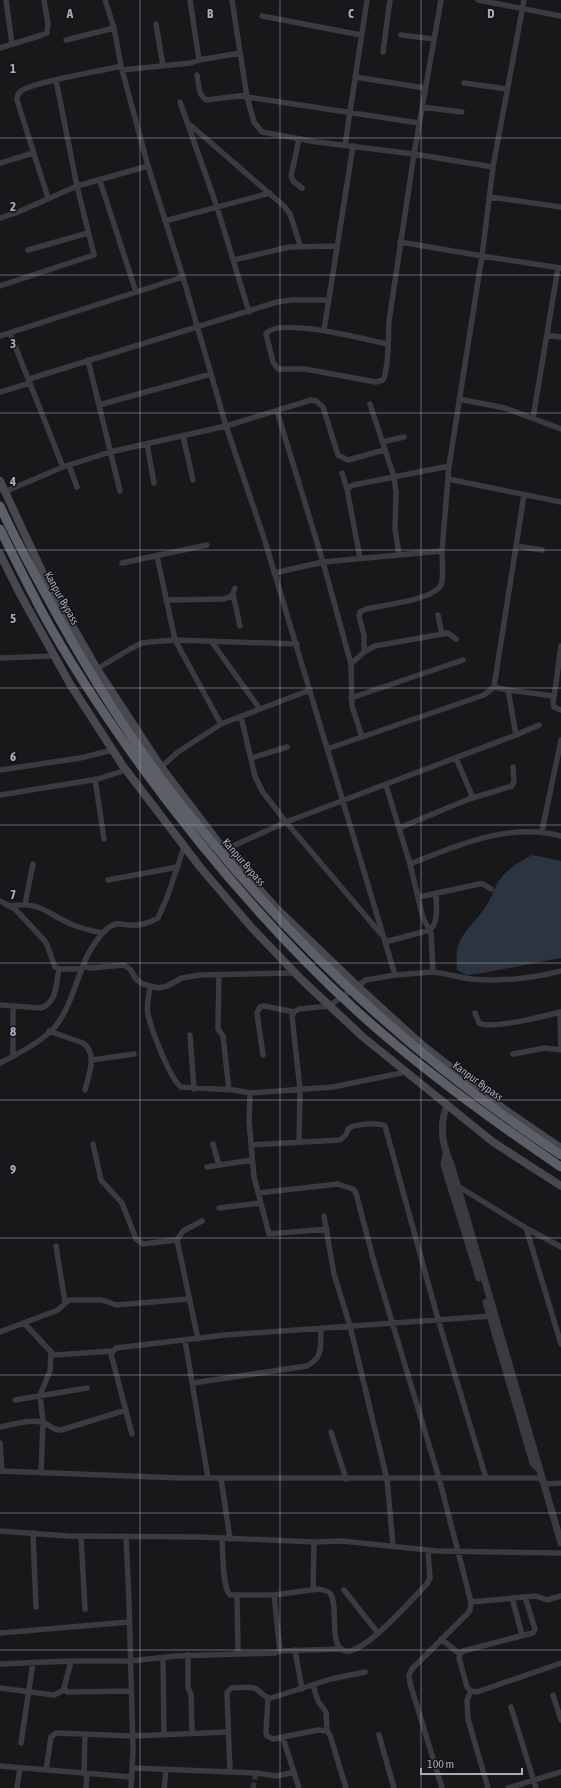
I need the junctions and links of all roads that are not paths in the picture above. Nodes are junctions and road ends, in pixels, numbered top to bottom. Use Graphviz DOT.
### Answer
graph roads {
  1 [pos="6,0"];
  2 [pos="44,0"];
  3 [pos="105,0"];
  4 [pos="190,0"];
  5 [pos="232,0"];
  6 [pos="367,0"];
  7 [pos="390,0"];
  8 [pos="441,0"];
  9 [pos="478,0"];
  10 [pos="524,0"];
  11 [pos="522,8"];
  12 [pos="262,16"];
  13 [pos="561,16"];
  14 [pos="156,24"];
  15 [pos="114,28"];
  16 [pos="361,35"];
  17 [pos="401,35"];
  18 [pos="434,39"];
  19 [pos="66,40"];
  20 [pos="12,44"];
  21 [pos="0,48"];
  22 [pos="383,52"];
  23 [pos="240,53"];
  24 [pos="199,60"];
  25 [pos="163,66"];
  26 [pos="122,68"];
  27 [pos="197,75"];
  28 [pos="355,77"];
  29 [pos="56,80"];
  30 [pos="464,82"];
  31 [pos="425,88"];
  32 [pos="507,89"];
  33 [pos="247,96"];
  34 [pos="180,102"];
  35 [pos="422,107"];
  36 [pos="350,112"];
  37 [pos="462,112"];
  38 [pos="188,123"];
  39 [pos="419,123"];
  40 [pos="298,139"];
  41 [pos="345,145"];
  42 [pos="353,146"];
  43 [pos="32,153"];
  44 [pos="414,154"];
  45 [pos="0,163"];
  46 [pos="148,166"];
  47 [pos="493,167"];
  48 [pos="100,181"];
  49 [pos="76,186"];
  50 [pos="302,188"];
  51 [pos="270,193"];
  52 [pos="490,197"];
  53 [pos="48,198"];
  54 [pos="218,207"];
  55 [pos="561,207"];
  56 [pos="0,218"];
  57 [pos="165,221"];
  58 [pos="88,233"];
  59 [pos="400,242"];
  60 [pos="300,245"];
  61 [pos="337,246"];
  62 [pos="28,250"];
  63 [pos="482,256"];
  64 [pos="234,260"];
  65 [pos="560,268"];
  66 [pos="183,277"];
  67 [pos="0,286"];
  68 [pos="136,292"];
  69 [pos="328,300"];
  70 [pos="250,312"];
  71 [pos="198,326"];
  72 [pos="324,330"];
  73 [pos="10,333"];
  74 [pos="547,335"];
  75 [pos="0,336"];
  76 [pos="561,337"];
  77 [pos="387,344"];
  78 [pos="88,360"];
  79 [pos="211,374"];
  80 [pos="29,381"];
  81 [pos="0,392"];
  82 [pos="459,399"];
  83 [pos="370,404"];
  84 [pos="99,405"];
  85 [pos="277,411"];
  86 [pos="533,418"];
  87 [pos="226,426"];
  88 [pos="561,429"];
  89 [pos="183,436"];
  90 [pos="404,437"];
  91 [pos="382,442"];
  92 [pos="147,444"];
  93 [pos="384,450"];
  94 [pos="110,452"];
  95 [pos="66,466"];
  96 [pos="449,466"];
  97 [pos="342,473"];
  98 [pos="394,477"];
  99 [pos="448,479"];
  100 [pos="193,480"];
  101 [pos="0,481"];
  102 [pos="154,483"];
  103 [pos="77,487"];
  104 [pos="347,489"];
  105 [pos="120,491"];
  106 [pos="4,492"];
  107 [pos="524,494"];
  108 [pos="561,502"];
  109 [pos="0,506"];
  110 [pos="0,529"];
  111 [pos="207,546"];
  112 [pos="516,546"];
  113 [pos="542,550"];
  114 [pos="442,551"];
  115 [pos="0,554"];
  116 [pos="399,554"];
  117 [pos="157,556"];
  118 [pos="360,558"];
  119 [pos="323,562"];
  120 [pos="122,563"];
  121 [pos="274,573"];
  122 [pos="166,600"];
  123 [pos="438,615"];
  124 [pos="240,626"];
  125 [pos="442,634"];
  126 [pos="176,640"];
  127 [pos="456,640"];
  128 [pos="211,641"];
  129 [pos="297,644"];
  130 [pos="561,646"];
  131 [pos="364,652"];
  132 [pos="54,656"];
  133 [pos="0,658"];
  134 [pos="463,660"];
  135 [pos="560,661"];
  136 [pos="351,664"];
  137 [pos="97,669"];
  138 [pos="494,687"];
  139 [pos="310,690"];
  140 [pos="508,690"];
  141 [pos="553,696"];
  142 [pos="351,698"];
  143 [pos="260,710"];
  144 [pos="561,710"];
  145 [pos="241,717"];
  146 [pos="221,724"];
  147 [pos="539,724"];
  148 [pos="516,735"];
  149 [pos="362,738"];
  150 [pos="561,740"];
  151 [pos="287,746"];
  152 [pos="327,749"];
  153 [pos="113,750"];
  154 [pos="251,758"];
  155 [pos="456,758"];
  156 [pos="161,767"];
  157 [pos="512,767"];
  158 [pos="0,770"];
  159 [pos="126,770"];
  160 [pos="95,779"];
  161 [pos="386,785"];
  162 [pos="0,796"];
  163 [pos="474,798"];
  164 [pos="342,801"];
  165 [pos="286,822"];
  166 [pos="399,828"];
  167 [pos="542,831"];
  168 [pos="561,836"];
  169 [pos="104,839"];
  170 [pos="184,847"];
  171 [pos="224,850"];
  172 [pos="33,864"];
  173 [pos="410,864"];
  174 [pos="178,867"];
  175 [pos="108,880"];
  176 [pos="490,889"];
  177 [pos="436,893"];
  178 [pos="419,897"];
  179 [pos="0,901"];
  180 [pos="25,904"];
  181 [pos="8,906"];
  182 [pos="430,930"];
  183 [pos="103,933"];
  184 [pos="384,939"];
  185 [pos="83,967"];
  186 [pos="59,969"];
  187 [pos="561,970"];
  188 [pos="433,972"];
  189 [pos="294,973"];
  190 [pos="219,975"];
  191 [pos="395,975"];
  192 [pos="356,986"];
  193 [pos="150,987"];
  194 [pos="0,1005"];
  195 [pos="13,1006"];
  196 [pos="329,1006"];
  197 [pos="294,1012"];
  198 [pos="475,1012"];
  199 [pos="561,1012"];
  200 [pos="49,1031"];
  201 [pos="190,1035"];
  202 [pos="561,1050"];
  203 [pos="134,1054"];
  204 [pos="263,1054"];
  205 [pos="513,1054"];
  206 [pos="13,1056"];
  207 [pos="92,1060"];
  208 [pos="0,1063"];
  209 [pos="406,1072"];
  210 [pos="194,1089"];
  211 [pos="300,1089"];
  212 [pos="86,1090"];
  213 [pos="228,1090"];
  214 [pos="250,1093"];
  215 [pos="447,1106"];
  216 [pos="299,1142"];
  217 [pos="93,1144"];
  218 [pos="213,1144"];
  219 [pos="251,1145"];
  220 [pos="561,1148"];
  221 [pos="561,1155"];
  222 [pos="252,1160"];
  223 [pos="219,1165"];
  224 [pos="207,1167"];
  225 [pos="561,1167"];
  226 [pos="453,1185"];
  227 [pos="561,1186"];
  228 [pos="258,1193"];
  229 [pos="261,1203"];
  230 [pos="219,1208"];
  231 [pos="324,1216"];
  232 [pos="202,1221"];
  233 [pos="526,1228"];
  234 [pos="327,1229"];
  235 [pos="177,1240"];
  236 [pos="56,1246"];
  237 [pos="561,1247"];
  238 [pos="189,1299"];
  239 [pos="65,1302"];
  240 [pos="492,1316"];
  241 [pos="438,1319"];
  242 [pos="24,1323"];
  243 [pos="393,1323"];
  244 [pos="350,1326"];
  245 [pos="321,1328"];
  246 [pos="0,1332"];
  247 [pos="198,1339"];
  248 [pos="186,1340"];
  249 [pos="561,1344"];
  250 [pos="112,1351"];
  251 [pos="51,1354"];
  252 [pos="193,1383"];
  253 [pos="87,1388"];
  254 [pos="40,1395"];
  255 [pos="14,1400"];
  256 [pos="126,1410"];
  257 [pos="43,1422"];
  258 [pos="0,1427"];
  259 [pos="331,1432"];
  260 [pos="132,1434"];
  261 [pos="0,1443"];
  262 [pos="1,1471"];
  263 [pos="41,1472"];
  264 [pos="208,1478"];
  265 [pos="221,1478"];
  266 [pos="439,1478"];
  267 [pos="486,1478"];
  268 [pos="346,1479"];
  269 [pos="387,1479"];
  270 [pos="543,1481"];
  271 [pos="561,1483"];
  272 [pos="0,1531"];
  273 [pos="33,1533"];
  274 [pos="81,1536"];
  275 [pos="126,1536"];
  276 [pos="222,1538"];
  277 [pos="230,1539"];
  278 [pos="314,1542"];
  279 [pos="561,1543"];
  280 [pos="393,1545"];
  281 [pos="428,1550"];
  282 [pos="459,1551"];
  283 [pos="561,1553"];
  284 [pos="313,1590"];
  285 [pos="344,1590"];
  286 [pos="274,1595"];
  287 [pos="237,1596"];
  288 [pos="561,1596"];
  289 [pos="525,1597"];
  290 [pos="512,1598"];
  291 [pos="471,1602"];
  292 [pos="36,1607"];
  293 [pos="85,1609"];
  294 [pos="129,1622"];
  295 [pos="0,1633"];
  296 [pos="378,1633"];
  297 [pos="522,1635"];
  298 [pos="441,1640"];
  299 [pos="341,1649"];
  300 [pos="280,1650"];
  301 [pos="295,1650"];
  302 [pos="238,1653"];
  303 [pos="460,1654"];
  304 [pos="188,1655"];
  305 [pos="163,1658"];
  306 [pos="71,1661"];
  307 [pos="130,1661"];
  308 [pos="33,1662"];
  309 [pos="561,1662"];
  310 [pos="0,1664"];
  311 [pos="365,1672"];
  312 [pos="313,1685"];
  313 [pos="0,1688"];
  314 [pos="302,1689"];
  315 [pos="64,1690"];
  316 [pos="28,1691"];
  317 [pos="131,1691"];
  318 [pos="471,1691"];
  319 [pos="553,1695"];
  320 [pos="268,1698"];
  321 [pos="511,1707"];
  322 [pos="561,1720"];
  323 [pos="228,1732"];
  324 [pos="327,1732"];
  325 [pos="192,1733"];
  326 [pos="164,1734"];
  327 [pos="85,1735"];
  328 [pos="379,1735"];
  329 [pos="132,1736"];
  330 [pos="283,1738"];
  331 [pos="21,1743"];
  332 [pos="0,1766"];
  333 [pos="20,1768"];
  334 [pos="132,1768"];
  335 [pos="46,1770"];
  336 [pos="166,1770"];
  337 [pos="230,1772"];
  338 [pos="294,1772"];
  339 [pos="561,1772"];
  340 [pos="85,1774"];
  341 [pos="131,1777"];
  342 [pos="534,1780"];
  343 [pos="17,1788"];
  344 [pos="86,1788"];
  345 [pos="131,1788"];
  346 [pos="164,1788"];
  347 [pos="299,1788"];
  348 [pos="346,1788"];
  349 [pos="394,1788"];
  350 [pos="442,1788"];
  351 [pos="488,1788"];
  352 [pos="508,1788"];
  353 [pos="536,1788"];
  1 -- 20 [label="street"];
  2 -- 20 [label="street"];
  3 -- 15 [label="street"];
  4 -- 24 [label="street"];
  5 -- 23 [label="street"];
  6 -- 16 [label="street"];
  7 -- 22 [label="street"];
  8 -- 18 [label="street"];
  9 -- 11 [label="street"];
  10 -- 11 [label="street"];
  11 -- 13 [label="street"];
  11 -- 32 [label="street"];
  12 -- 16 [label="street"];
  14 -- 25 [label="street"];
  15 -- 19 [label="street"];
  15 -- 26 [label="street"];
  16 -- 28 [label="street"];
  17 -- 18 [label="street"];
  18 -- 31 [label="street"];
  20 -- 21 [label="street"];
  23 -- 24 [label="street"];
  23 -- 33 [label="street"];
  24 -- 25 [label="street"];
  25 -- 26 [label="street"];
  26 -- 29 [label="street"];
  26 -- 46 [label="street"];
  27 -- 33 [label="street"];
  28 -- 31 [label="street"];
  28 -- 36 [label="street"];
  29 -- 43 [label="street"];
  29 -- 49 [label="street"];
  30 -- 32 [label="street"];
  31 -- 35 [label="street"];
  32 -- 47 [label="street"];
  33 -- 36 [label="street"];
  33 -- 40 [label="street"];
  34 -- 38 [label="street"];
  35 -- 37 [label="street"];
  35 -- 39 [label="street"];
  36 -- 39 [label="street"];
  36 -- 41 [label="street"];
  38 -- 51 [label="street"];
  38 -- 54 [label="street"];
  39 -- 44 [label="street"];
  40 -- 41 [label="street"];
  40 -- 50 [label="street"];
  41 -- 42 [label="street"];
  42 -- 44 [label="street"];
  42 -- 61 [label="street"];
  43 -- 45 [label="street"];
  43 -- 53 [label="street"];
  44 -- 47 [label="street"];
  44 -- 59 [label="street"];
  46 -- 48 [label="street"];
  46 -- 57 [label="street"];
  47 -- 52 [label="street"];
  48 -- 49 [label="street"];
  48 -- 68 [label="street"];
  49 -- 53 [label="street"];
  49 -- 58 [label="street"];
  51 -- 54 [label="street"];
  51 -- 60 [label="street"];
  52 -- 55 [label="street"];
  52 -- 63 [label="street"];
  53 -- 56 [label="street"];
  54 -- 57 [label="street"];
  54 -- 64 [label="street"];
  57 -- 66 [label="street"];
  58 -- 62 [label="street"];
  58 -- 67 [label="street"];
  59 -- 63 [label="street"];
  59 -- 77 [label="street"];
  60 -- 61 [label="street"];
  60 -- 64 [label="street"];
  61 -- 69 [label="street"];
  63 -- 65 [label="street"];
  63 -- 82 [label="street"];
  64 -- 70 [label="street"];
  65 -- 74 [label="street"];
  66 -- 68 [label="street"];
  66 -- 71 [label="street"];
  68 -- 73 [label="street"];
  69 -- 70 [label="street"];
  69 -- 72 [label="street"];
  70 -- 71 [label="street"];
  71 -- 78 [label="street"];
  71 -- 79 [label="street"];
  72 -- 77 [label="street"];
  72 -- 77 [label="street"];
  73 -- 75 [label="street"];
  73 -- 80 [label="street"];
  74 -- 76 [label="street"];
  74 -- 86 [label="street"];
  78 -- 80 [label="street"];
  78 -- 84 [label="street"];
  79 -- 84 [label="street"];
  79 -- 87 [label="street"];
  80 -- 81 [label="street"];
  80 -- 95 [label="street"];
  82 -- 86 [label="street"];
  82 -- 96 [label="street"];
  83 -- 91 [label="street"];
  84 -- 94 [label="street"];
  85 -- 87 [label="street"];
  85 -- 93 [label="street"];
  85 -- 119 [label="street"];
  86 -- 88 [label="street"];
  87 -- 89 [label="street"];
  87 -- 121 [label="street"];
  89 -- 92 [label="street"];
  89 -- 100 [label="street"];
  90 -- 91 [label="street"];
  91 -- 93 [label="street"];
  92 -- 94 [label="street"];
  92 -- 102 [label="street"];
  93 -- 98 [label="street"];
  94 -- 95 [label="street"];
  94 -- 105 [label="street"];
  95 -- 103 [label="street"];
  95 -- 106 [label="street"];
  96 -- 98 [label="street"];
  96 -- 99 [label="street"];
  97 -- 104 [label="street"];
  98 -- 104 [label="street"];
  98 -- 116 [label="street"];
  99 -- 107 [label="street"];
  99 -- 114 [label="street"];
  101 -- 106 [label="main road"];
  104 -- 118 [label="street"];
  106 -- 137 [label="main road"];
  107 -- 108 [label="street"];
  107 -- 112 [label="street"];
  109 -- 221 [label="highway, Kanpur Bypass"];
  110 -- 225 [label="highway, Kanpur Bypass"];
  111 -- 117 [label="street"];
  112 -- 113 [label="street"];
  112 -- 138 [label="street"];
  114 -- 116 [label="street"];
  114 -- 131 [label="street"];
  115 -- 132 [label="main road"];
  116 -- 118 [label="street"];
  117 -- 120 [label="street"];
  117 -- 122 [label="street"];
  118 -- 119 [label="street"];
  119 -- 121 [label="street"];
  119 -- 136 [label="street"];
  121 -- 129 [label="street"];
  122 -- 124 [label="street"];
  122 -- 126 [label="street"];
  123 -- 125 [label="street"];
  125 -- 127 [label="street"];
  125 -- 131 [label="street"];
  126 -- 128 [label="street"];
  126 -- 137 [label="street"];
  126 -- 146 [label="street"];
  128 -- 129 [label="street"];
  128 -- 143 [label="street"];
  129 -- 139 [label="street"];
  130 -- 135 [label="street"];
  131 -- 136 [label="street"];
  132 -- 133 [label="street"];
  132 -- 153 [label="main road"];
  134 -- 142 [label="street"];
  135 -- 141 [label="street"];
  136 -- 142 [label="street"];
  137 -- 156 [label="main road"];
  138 -- 140 [label="street"];
  138 -- 149 [label="street"];
  139 -- 143 [label="street"];
  139 -- 152 [label="street"];
  140 -- 141 [label="street"];
  140 -- 148 [label="street"];
  141 -- 144 [label="street"];
  142 -- 149 [label="street"];
  143 -- 145 [label="street"];
  145 -- 146 [label="street"];
  145 -- 154 [label="street"];
  146 -- 156 [label="street"];
  147 -- 148 [label="street"];
  148 -- 155 [label="street"];
  149 -- 152 [label="street"];
  150 -- 167 [label="street"];
  151 -- 154 [label="street"];
  152 -- 164 [label="street"];
  153 -- 158 [label="street"];
  153 -- 159 [label="main road"];
  154 -- 165 [label="street"];
  155 -- 161 [label="street"];
  155 -- 163 [label="street"];
  156 -- 171 [label="main road"];
  157 -- 163 [label="street"];
  159 -- 160 [label="street"];
  159 -- 170 [label="main road"];
  160 -- 162 [label="street"];
  160 -- 169 [label="street"];
  161 -- 164 [label="street"];
  161 -- 166 [label="street"];
  163 -- 166 [label="street"];
  164 -- 165 [label="street"];
  164 -- 184 [label="street"];
  165 -- 171 [label="street"];
  165 -- 184 [label="street"];
  166 -- 173 [label="street"];
  167 -- 168 [label="street"];
  167 -- 173 [label="street"];
  170 -- 174 [label="street"];
  170 -- 189 [label="main road"];
  171 -- 192 [label="main road"];
  172 -- 180 [label="street"];
  173 -- 178 [label="street"];
  174 -- 175 [label="street"];
  174 -- 183 [label="street"];
  176 -- 177 [label="street"];
  177 -- 178 [label="street"];
  177 -- 182 [label="street"];
  178 -- 182 [label="street"];
  179 -- 181 [label="street"];
  180 -- 181 [label="street"];
  180 -- 183 [label="street"];
  181 -- 186 [label="street"];
  182 -- 184 [label="street"];
  182 -- 188 [label="street"];
  183 -- 185 [label="street"];
  184 -- 191 [label="street"];
  185 -- 186 [label="street"];
  185 -- 193 [label="street"];
  185 -- 200 [label="street"];
  186 -- 195 [label="street"];
  187 -- 188 [label="street"];
  188 -- 191 [label="street"];
  189 -- 190 [label="street"];
  189 -- 196 [label="main road"];
  190 -- 193 [label="street"];
  190 -- 213 [label="street"];
  191 -- 192 [label="street"];
  192 -- 196 [label="street"];
  192 -- 220 [label="main road"];
  193 -- 210 [label="street"];
  194 -- 195 [label="street"];
  195 -- 206 [label="street"];
  196 -- 197 [label="street"];
  196 -- 209 [label="main road"];
  197 -- 204 [label="street"];
  197 -- 211 [label="street"];
  198 -- 199 [label="street"];
  199 -- 202 [label="street"];
  200 -- 206 [label="street"];
  200 -- 207 [label="street"];
  201 -- 210 [label="street"];
  202 -- 205 [label="street"];
  203 -- 207 [label="street"];
  206 -- 208 [label="street"];
  207 -- 212 [label="street"];
  209 -- 211 [label="street"];
  209 -- 215 [label="main road"];
  210 -- 213 [label="street"];
  211 -- 214 [label="street"];
  211 -- 216 [label="street"];
  213 -- 214 [label="street"];
  214 -- 219 [label="street"];
  215 -- 226 [label="street"];
  215 -- 227 [label="main road"];
  216 -- 219 [label="street"];
  216 -- 241 [label="street"];
  217 -- 235 [label="street"];
  218 -- 223 [label="street"];
  219 -- 222 [label="street"];
  222 -- 223 [label="street"];
  222 -- 228 [label="street"];
  223 -- 224 [label="street"];
  226 -- 233 [label="street"];
  226 -- 240 [label="street"];
  228 -- 229 [label="street"];
  228 -- 243 [label="street"];
  229 -- 230 [label="street"];
  229 -- 234 [label="street"];
  231 -- 234 [label="street"];
  232 -- 235 [label="street"];
  233 -- 237 [label="street"];
  233 -- 249 [label="street"];
  234 -- 244 [label="street"];
  235 -- 238 [label="street"];
  236 -- 239 [label="street"];
  238 -- 239 [label="street"];
  238 -- 247 [label="street"];
  239 -- 242 [label="street"];
  240 -- 241 [label="street"];
  240 -- 270 [label="street"];
  241 -- 243 [label="street"];
  241 -- 267 [label="street"];
  242 -- 246 [label="street"];
  242 -- 251 [label="street"];
  243 -- 244 [label="street"];
  243 -- 266 [label="street"];
  244 -- 245 [label="street"];
  244 -- 269 [label="street"];
  245 -- 247 [label="street"];
  245 -- 252 [label="street"];
  247 -- 248 [label="street"];
  248 -- 250 [label="street"];
  248 -- 252 [label="street"];
  250 -- 251 [label="street"];
  250 -- 256 [label="street"];
  251 -- 254 [label="street"];
  252 -- 264 [label="street"];
  253 -- 254 [label="street"];
  254 -- 255 [label="street"];
  254 -- 257 [label="street"];
  256 -- 257 [label="street"];
  256 -- 260 [label="street"];
  257 -- 258 [label="street"];
  257 -- 263 [label="street"];
  259 -- 268 [label="street"];
  261 -- 262 [label="street"];
  262 -- 263 [label="street"];
  263 -- 264 [label="street"];
  264 -- 265 [label="street"];
  265 -- 268 [label="street"];
  265 -- 277 [label="street"];
  266 -- 267 [label="street"];
  266 -- 269 [label="street"];
  266 -- 282 [label="street"];
  267 -- 270 [label="street"];
  268 -- 269 [label="street"];
  269 -- 280 [label="street"];
  270 -- 271 [label="street"];
  270 -- 279 [label="street"];
  272 -- 273 [label="street"];
  273 -- 274 [label="street"];
  273 -- 292 [label="street"];
  274 -- 275 [label="street"];
  274 -- 293 [label="street"];
  275 -- 276 [label="street"];
  275 -- 294 [label="street"];
  276 -- 277 [label="street"];
  276 -- 287 [label="street"];
  277 -- 278 [label="street"];
  278 -- 280 [label="street"];
  278 -- 284 [label="street"];
  280 -- 281 [label="street"];
  281 -- 282 [label="street"];
  281 -- 296 [label="street"];
  282 -- 283 [label="street"];
  282 -- 291 [label="street"];
  284 -- 286 [label="street"];
  284 -- 299 [label="street"];
  285 -- 296 [label="street"];
  286 -- 287 [label="street"];
  286 -- 300 [label="street"];
  287 -- 302 [label="street"];
  288 -- 289 [label="street"];
  289 -- 290 [label="street"];
  289 -- 297 [label="street"];
  290 -- 291 [label="street"];
  290 -- 297 [label="street"];
  291 -- 298 [label="street"];
  294 -- 295 [label="street"];
  294 -- 307 [label="street"];
  296 -- 299 [label="street"];
  297 -- 303 [label="street"];
  298 -- 303 [label="street"];
  298 -- 350 [label="street"];
  299 -- 301 [label="street"];
  300 -- 301 [label="street"];
  300 -- 302 [label="street"];
  301 -- 314 [label="street"];
  302 -- 304 [label="street"];
  303 -- 318 [label="street"];
  304 -- 305 [label="street"];
  304 -- 325 [label="street"];
  305 -- 307 [label="street"];
  305 -- 326 [label="street"];
  306 -- 307 [label="street"];
  306 -- 308 [label="street"];
  306 -- 315 [label="street"];
  307 -- 317 [label="street"];
  308 -- 310 [label="street"];
  308 -- 316 [label="street"];
  309 -- 318 [label="street"];
  311 -- 312 [label="street"];
  312 -- 314 [label="street"];
  312 -- 324 [label="street"];
  313 -- 316 [label="street"];
  314 -- 320 [label="street"];
  315 -- 316 [label="street"];
  315 -- 317 [label="street"];
  316 -- 331 [label="street"];
  317 -- 329 [label="street"];
  318 -- 351 [label="street"];
  319 -- 322 [label="street"];
  320 -- 323 [label="street"];
  320 -- 330 [label="street"];
  321 -- 342 [label="street"];
  323 -- 325 [label="street"];
  323 -- 337 [label="street"];
  324 -- 330 [label="street"];
  324 -- 348 [label="street"];
  325 -- 326 [label="street"];
  326 -- 329 [label="street"];
  327 -- 329 [label="street"];
  327 -- 335 [label="street"];
  327 -- 340 [label="street"];
  328 -- 349 [label="street"];
  329 -- 334 [label="street"];
  330 -- 338 [label="street"];
  332 -- 333 [label="street"];
  333 -- 335 [label="street"];
  333 -- 343 [label="street"];
  334 -- 336 [label="street"];
  334 -- 341 [label="street"];
  335 -- 340 [label="street"];
  336 -- 337 [label="street"];
  336 -- 346 [label="street"];
  337 -- 338 [label="street"];
  338 -- 347 [label="street"];
  339 -- 342 [label="street"];
  340 -- 341 [label="street"];
  340 -- 344 [label="street"];
  341 -- 345 [label="street"];
  342 -- 352 [label="street"];
  342 -- 353 [label="street"];
}
